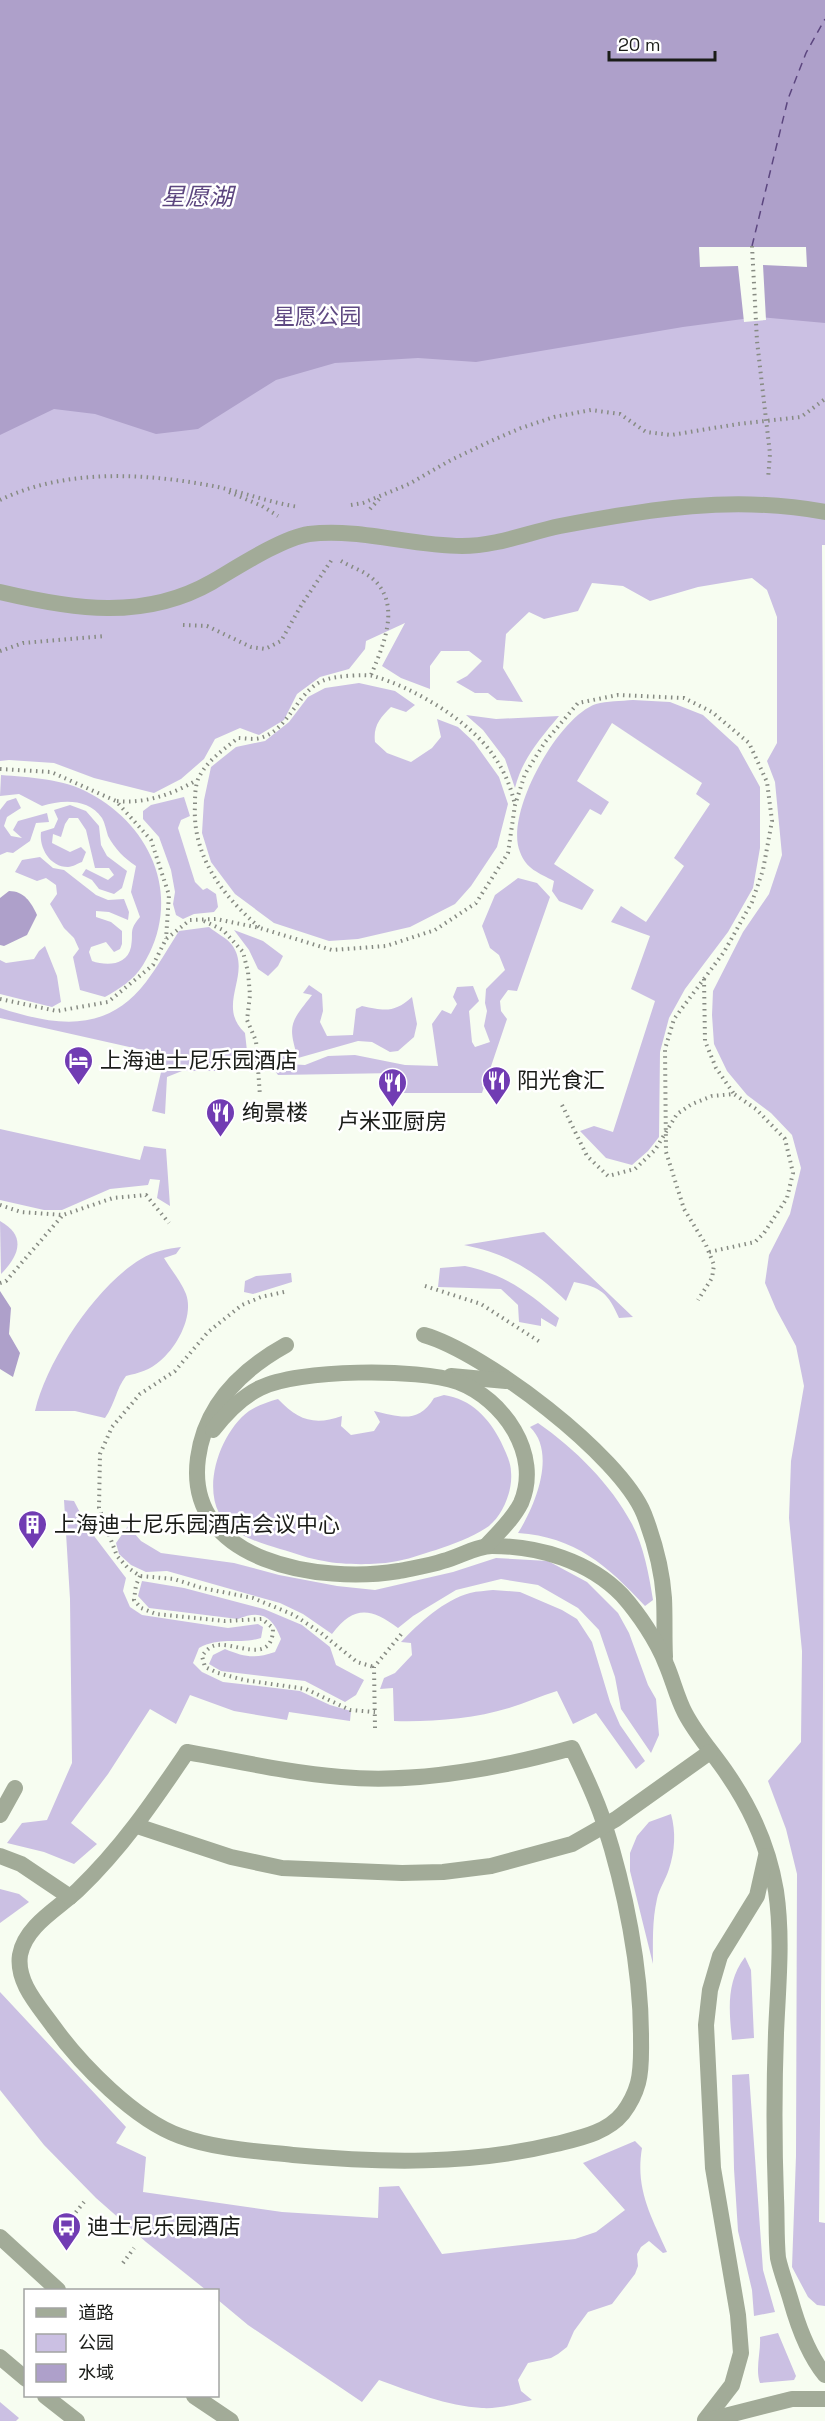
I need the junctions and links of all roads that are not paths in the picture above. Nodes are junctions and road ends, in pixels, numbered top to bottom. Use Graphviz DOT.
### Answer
graph roads {
  1 [pos="825,512"];
  2 [pos="0,592"];
  3 [pos="424,1335"];
  4 [pos="286,1345"];
  5 [pos="434,1376"];
  6 [pos="510,1381"];
  7 [pos="197,1461"];
  8 [pos="487,1545"];
  9 [pos="665,1661"];
  10 [pos="710,1752"];
  11 [pos="15,1788"];
  12 [pos="0,1815"];
  13 [pos="605,1825"];
  14 [pos="137,1826"];
  15 [pos="767,1849"];
  16 [pos="0,1857"];
  17 [pos="70,1898"];
  18 [pos="0,2237"];
  19 [pos="57,2289"];
  20 [pos="0,2357"];
  21 [pos="825,2375"];
  22 [pos="24,2377"];
  23 [pos="46,2397"];
  24 [pos="195,2397"];
  25 [pos="825,2399"];
  26 [pos="77,2421"];
  27 [pos="231,2421"];
  28 [pos="705,2421"];
  1 -- 2 [label="street"];
  3 -- 6 [label="street"];
  4 -- 7 [label="street"];
  5 -- 6 [label="street"];
  5 -- 7 [label="street"];
  5 -- 8 [label="street"];
  6 -- 9 [label="street"];
  7 -- 8 [label="street"];
  8 -- 9 [label="street"];
  9 -- 10 [label="street"];
  10 -- 13 [label="street"];
  10 -- 15 [label="street"];
  11 -- 12 [label="street"];
  13 -- 14 [label="street"];
  13 -- 14 [label="street"];
  13 -- 17 [label="street"];
  14 -- 17 [label="street"];
  15 -- 21 [label="street"];
  15 -- 28 [label="street"];
  16 -- 17 [label="street"];
  18 -- 19 [label="street"];
  20 -- 22 [label="street"];
  23 -- 26 [label="street"];
  24 -- 27 [label="street"];
  25 -- 28 [label="street"];
}
